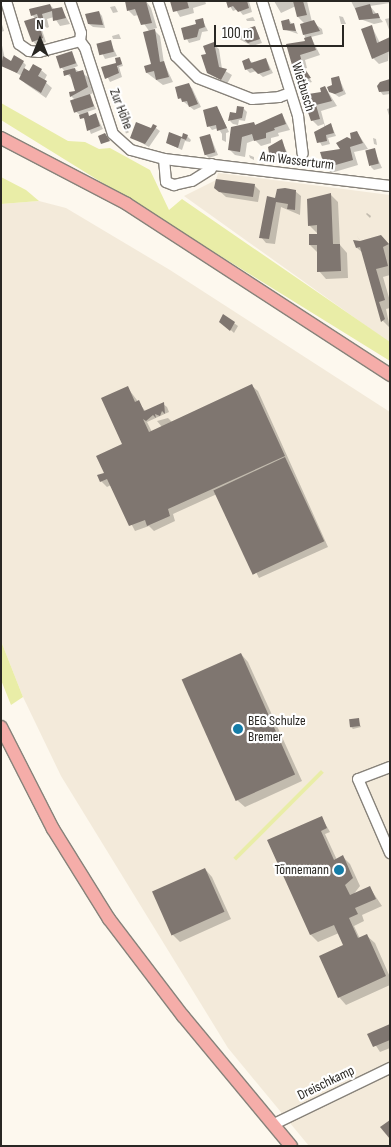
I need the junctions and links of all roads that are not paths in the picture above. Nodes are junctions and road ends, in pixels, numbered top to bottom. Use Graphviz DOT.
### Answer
graph roads {
  1 [pos="6,1"];
  2 [pos="70,1"];
  3 [pos="158,1"];
  4 [pos="262,1"];
  5 [pos="80,41"];
  6 [pos="290,93"];
  7 [pos="1,138"];
  8 [pos="302,154"];
  9 [pos="164,159"];
  10 [pos="201,163"];
  11 [pos="212,164"];
  12 [pos="390,186"];
  13 [pos="390,375"];
  14 [pos="1,727"];
  15 [pos="390,767"];
  16 [pos="390,853"];
  17 [pos="390,1068"];
  18 [pos="274,1124"];
  19 [pos="291,1146"];
  1 -- 5 [label="street"];
  2 -- 5 [label="street, Zur Höhe"];
  3 -- 6 [label="street"];
  4 -- 6 [label="street, Wietbusch"];
  5 -- 9 [label="street, Zur Höhe"];
  6 -- 8 [label="street, Wietbusch"];
  7 -- 13 [label="main road"];
  9 -- 10 [label="street, Zur Höhe"];
  9 -- 11 [label="street"];
  10 -- 11 [label="street, Am Wasserturm"];
  11 -- 12 [label="street, Am Wasserturm"];
  14 -- 18 [label="main road"];
  15 -- 16 [label="street"];
  17 -- 18 [label="street, Dreischkamp"];
  18 -- 19 [label="main road"];
}
